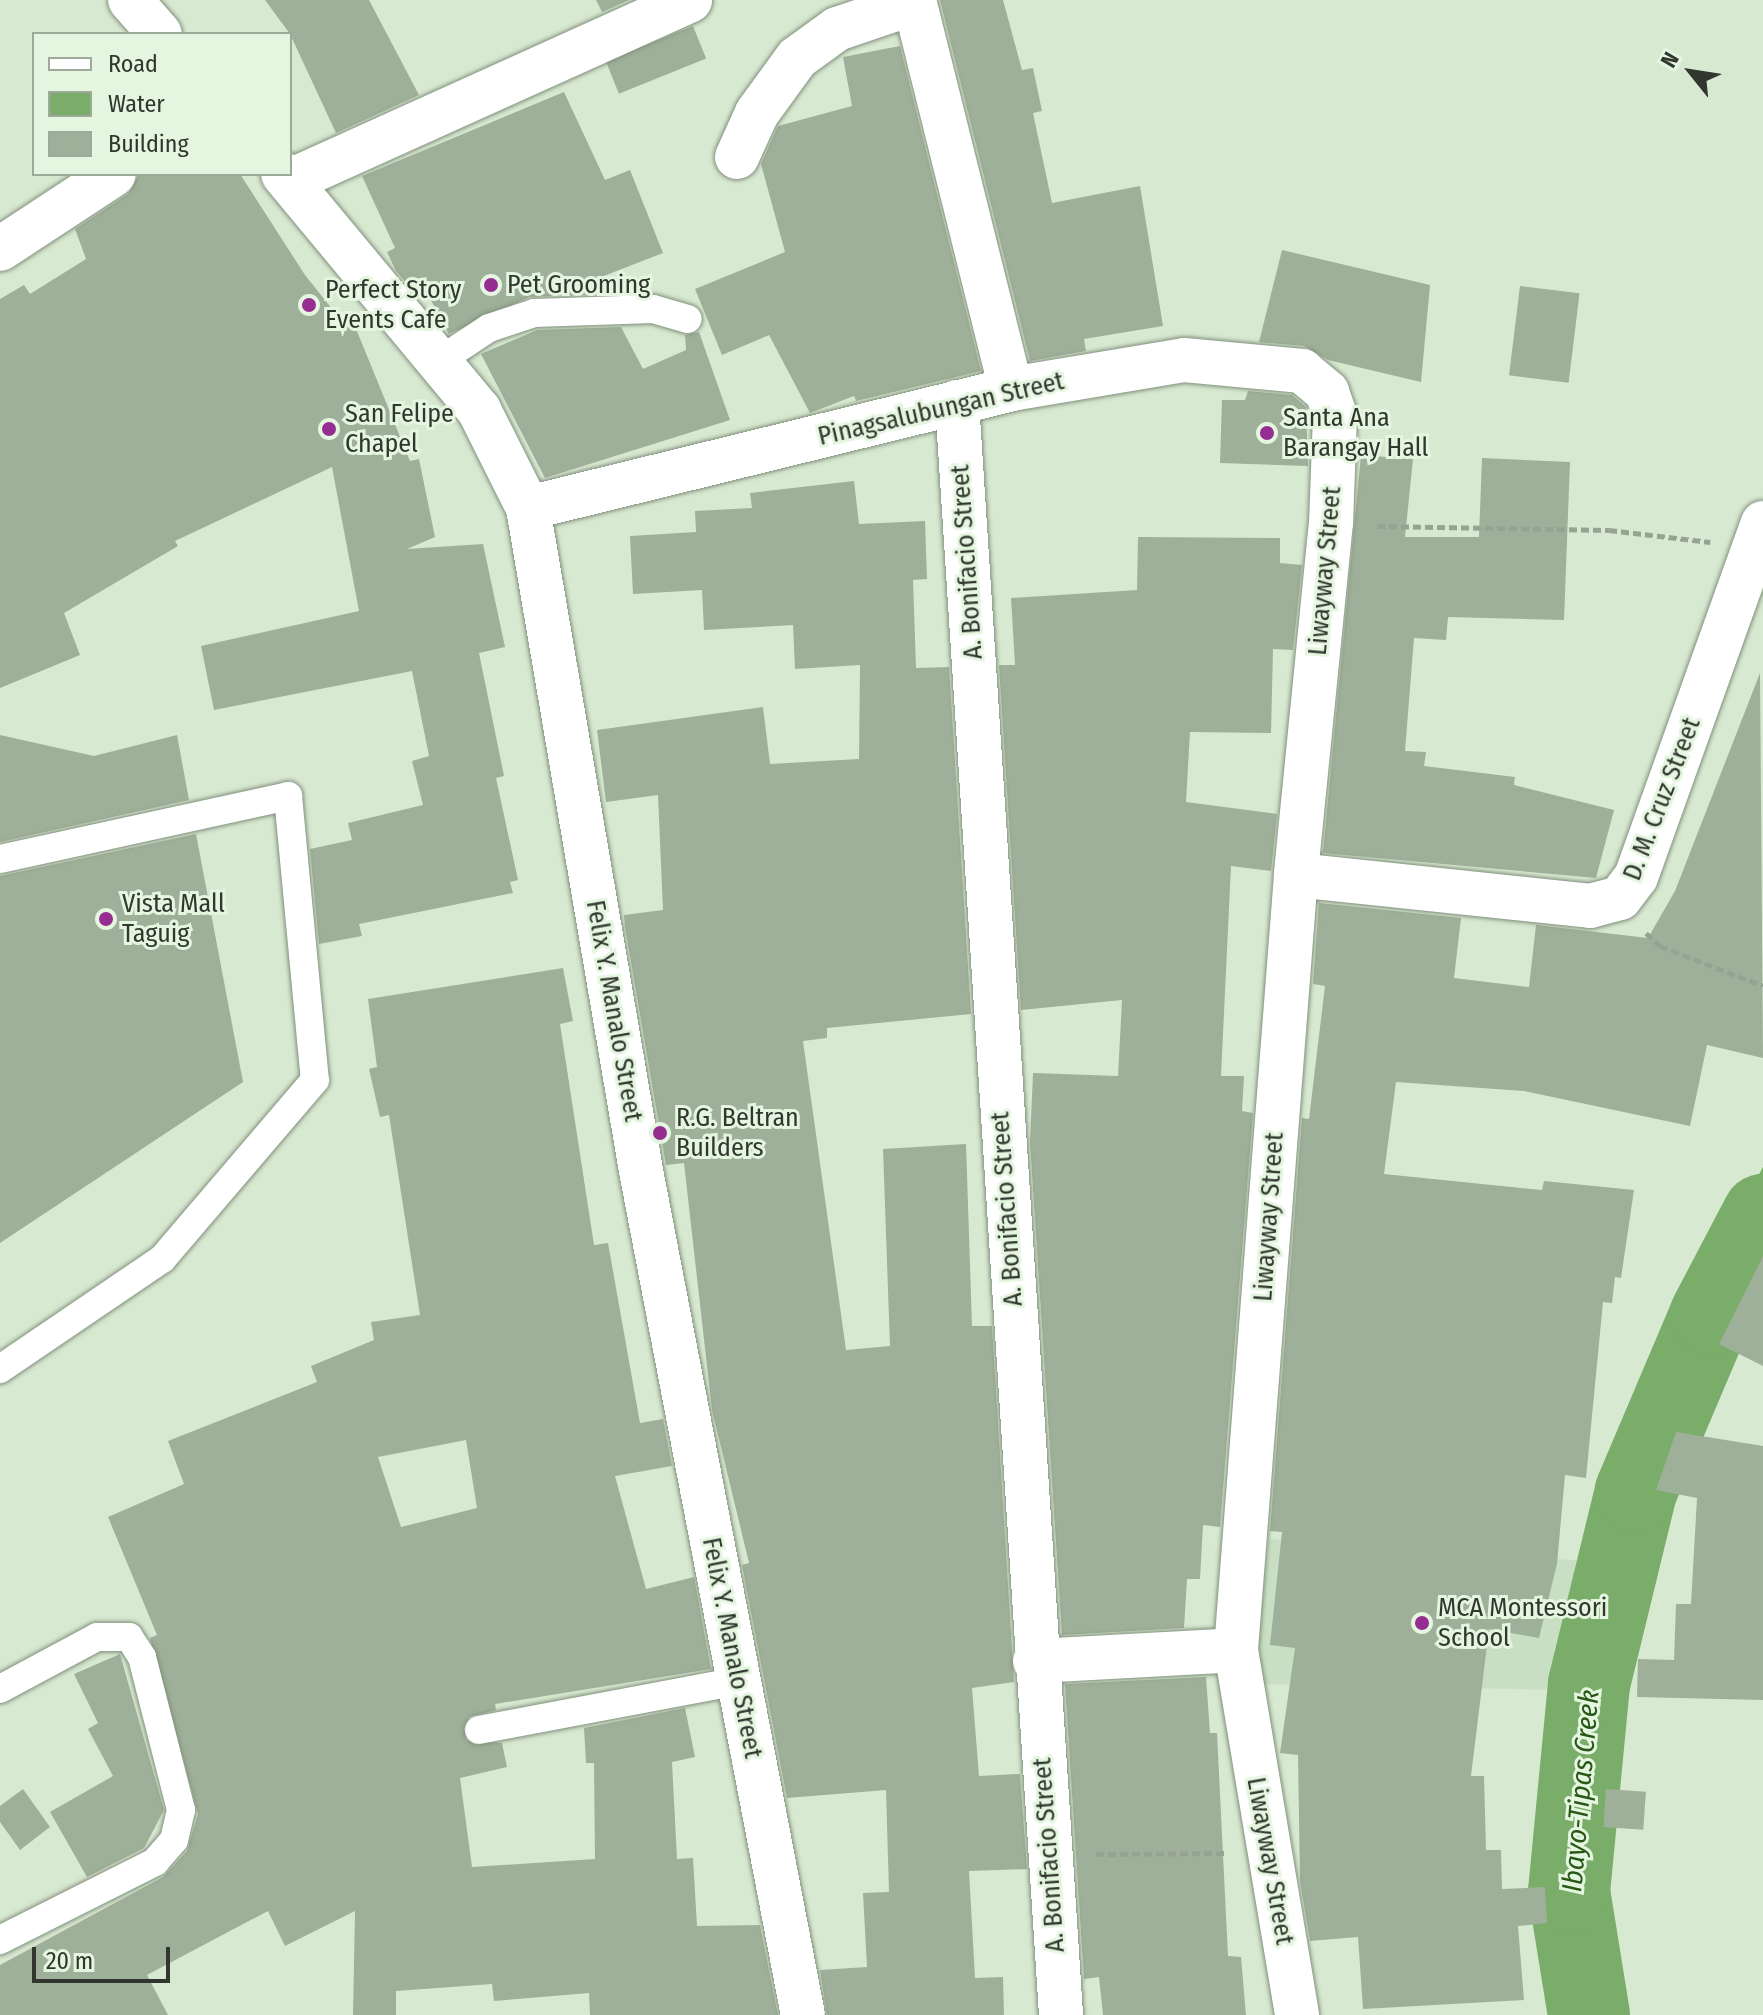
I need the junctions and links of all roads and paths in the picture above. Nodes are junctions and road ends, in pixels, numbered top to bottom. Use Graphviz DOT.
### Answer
graph roads {
  1 [pos="130,0"];
  2 [pos="690,0"];
  3 [pos="914,2"];
  4 [pos="158,32"];
  5 [pos="737,157"];
  6 [pos="292,174"];
  7 [pos="111,176"];
  8 [pos="286,177"];
  9 [pos="0,249"];
  10 [pos="688,319"];
  11 [pos="442,359"];
  12 [pos="1011,389"];
  13 [pos="957,402"];
  14 [pos="1335,415"];
  15 [pos="528,508"];
  16 [pos="1331,522"];
  17 [pos="1760,541"];
  18 [pos="0,859"];
  19 [pos="1296,875"];
  20 [pos="1613,902"];
  21 [pos="1763,986"];
  22 [pos="0,1369"];
  23 [pos="1236,1650"];
  24 [pos="1035,1661"];
  25 [pos="739,1681"];
  26 [pos="0,1689"];
  27 [pos="479,1730"];
  28 [pos="1267,1853"];
  29 [pos="1049,1854"];
  30 [pos="0,1940"];
  31 [pos="803,2015"];
  32 [pos="1061,2015"];
  33 [pos="1297,2015"];
  1 -- 4 [label="street"];
  2 -- 6 [label="street"];
  3 -- 5 [label="street"];
  3 -- 12 [label="street"];
  7 -- 9 [label="street"];
  8 -- 11 [label="street, Felix Y. Manalo Street"];
  10 -- 11 [label="lane"];
  11 -- 15 [label="street, Felix Y. Manalo Street"];
  12 -- 13 [label="street, Pinagsalubungan Street"];
  12 -- 14 [label="street, Pinagsalubungan Street"];
  13 -- 15 [label="street, Pinagsalubungan Street"];
  13 -- 24 [label="street, A. Bonifacio Street"];
  14 -- 16 [label="street, Liwayway Street"];
  15 -- 25 [label="street, Felix Y. Manalo Street"];
  16 -- 17 [label="path"];
  16 -- 19 [label="street, Liwayway Street"];
  17 -- 20 [label="street, D. M. Cruz Street"];
  18 -- 22 [label="lane"];
  19 -- 20 [label="street, D. M. Cruz Street"];
  19 -- 23 [label="street, Liwayway Street"];
  20 -- 21 [label="path"];
  23 -- 24 [label="street"];
  23 -- 28 [label="street, Liwayway Street"];
  24 -- 29 [label="street, A. Bonifacio Street"];
  25 -- 27 [label="lane"];
  25 -- 31 [label="street, Felix Y. Manalo Street"];
  26 -- 30 [label="lane"];
  28 -- 29 [label="path"];
  28 -- 33 [label="street, Liwayway Street"];
  29 -- 32 [label="street, A. Bonifacio Street"];
}
